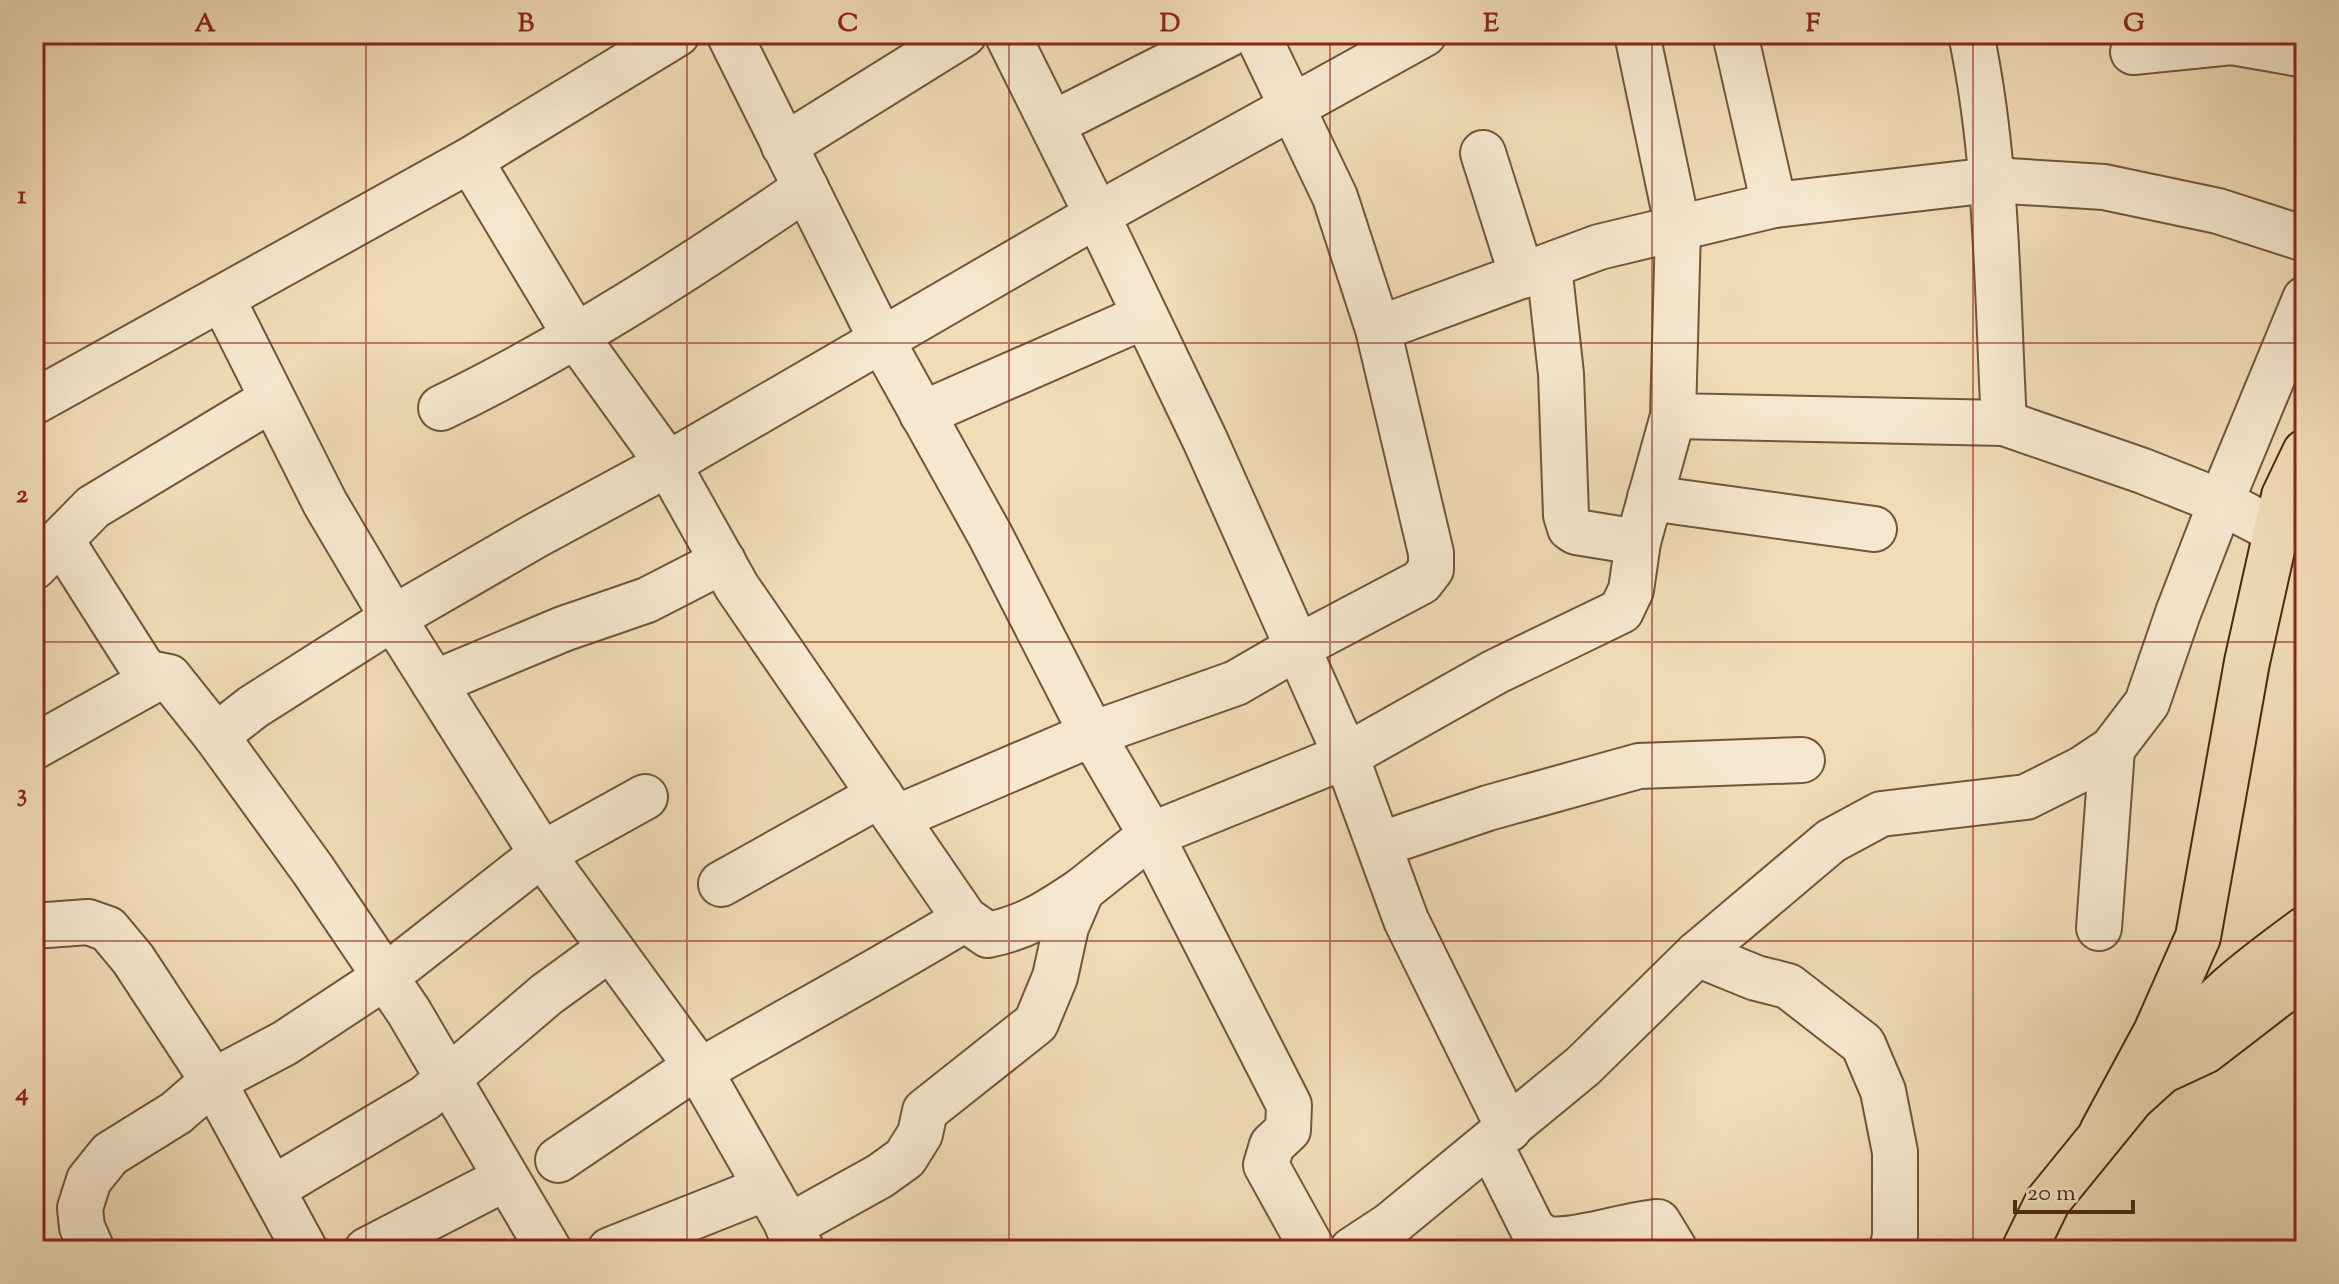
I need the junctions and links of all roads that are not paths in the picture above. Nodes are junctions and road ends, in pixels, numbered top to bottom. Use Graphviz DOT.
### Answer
graph roads {
  1 [pos="677,34"];
  2 [pos="729,34"];
  3 [pos="964,34"];
  4 [pos="1007,34"];
  5 [pos="1229,34"];
  6 [pos="1257,34"];
  7 [pos="1424,34"];
  8 [pos="1637,34"];
  9 [pos="1735,34"];
  10 [pos="1971,34"];
  11 [pos="2133,52"];
  12 [pos="2305,55"];
  13 [pos="1293,105"];
  14 [pos="1052,124"];
  15 [pos="784,146"];
  16 [pos="1483,153"];
  17 [pos="470,160"];
  18 [pos="1992,180"];
  19 [pos="806,188"];
  20 [pos="1774,205"];
  21 [pos="1097,215"];
  22 [pos="1678,229"];
  23 [pos="2305,239"];
  24 [pos="1535,271"];
  25 [pos="222,298"];
  26 [pos="2305,299"];
  27 [pos="1145,316"];
  28 [pos="1378,329"];
  29 [pos="575,335"];
  30 [pos="881,339"];
  31 [pos="272,399"];
  32 [pos="34,402"];
  33 [pos="441,408"];
  34 [pos="922,414"];
  35 [pos="1673,416"];
  36 [pos="2004,423"];
  37 [pos="2305,452"];
  38 [pos="668,464"];
  39 [pos="1650,498"];
  40 [pos="2221,502"];
  41 [pos="1874,529"];
  42 [pos="2276,531"];
  43 [pos="1638,542"];
  44 [pos="48,554"];
  45 [pos="723,561"];
  46 [pos="393,618"];
  47 [pos="1298,647"];
  48 [pos="161,676"];
  49 [pos="434,683"];
  50 [pos="1092,734"];
  51 [pos="216,736"];
  52 [pos="34,747"];
  53 [pos="2112,749"];
  54 [pos="1346,756"];
  55 [pos="1802,760"];
  56 [pos="645,797"];
  57 [pos="888,806"];
  58 [pos="1151,835"];
  59 [pos="1379,845"];
  60 [pos="542,854"];
  61 [pos="721,884"];
  62 [pos="1082,890"];
  63 [pos="965,919"];
  64 [pos="34,926"];
  65 [pos="2099,928"];
  66 [pos="2305,929"];
  67 [pos="609,949"];
  68 [pos="1697,954"];
  69 [pos="2305,974"];
  70 [pos="385,977"];
  71 [pos="698,1069"];
  72 [pos="2162,1071"];
  73 [pos="446,1079"];
  74 [pos="213,1081"];
  75 [pos="2102,1132"];
  76 [pos="1499,1136"];
  77 [pos="558,1160"];
  78 [pos="506,1178"];
  79 [pos="766,1188"];
  80 [pos="272,1189"];
  81 [pos="795,1238"];
  82 [pos="92,1250"];
  83 [pos="305,1250"];
  84 [pos="367,1250"];
  85 [pos="549,1250"];
  86 [pos="610,1250"];
  87 [pos="1313,1250"];
  88 [pos="1352,1250"];
  89 [pos="1675,1250"];
  90 [pos="1892,1250"];
  91 [pos="2024,1250"];
  1 -- 17 [label="street"];
  2 -- 15 [label="street"];
  3 -- 15 [label="street"];
  4 -- 14 [label="street"];
  5 -- 14 [label="street"];
  6 -- 13 [label="street"];
  7 -- 13 [label="street"];
  8 -- 22 [label="street"];
  9 -- 20 [label="street"];
  10 -- 18 [label="street"];
  11 -- 12 [label="street"];
  13 -- 21 [label="street"];
  13 -- 28 [label="street"];
  14 -- 21 [label="street"];
  15 -- 19 [label="street"];
  16 -- 24 [label="street"];
  17 -- 25 [label="street"];
  17 -- 29 [label="street"];
  18 -- 20 [label="street"];
  18 -- 23 [label="street"];
  18 -- 36 [label="street"];
  19 -- 29 [label="street"];
  19 -- 30 [label="street"];
  20 -- 22 [label="street"];
  21 -- 27 [label="street"];
  21 -- 30 [label="street"];
  22 -- 24 [label="street"];
  22 -- 35 [label="street"];
  24 -- 28 [label="street"];
  24 -- 43 [label="street"];
  25 -- 31 [label="street"];
  25 -- 32 [label="street"];
  26 -- 40 [label="street"];
  27 -- 34 [label="street"];
  27 -- 47 [label="street"];
  28 -- 47 [label="street"];
  29 -- 33 [label="street"];
  29 -- 38 [label="street"];
  30 -- 34 [label="street"];
  30 -- 38 [label="street"];
  31 -- 44 [label="street"];
  31 -- 46 [label="street"];
  34 -- 50 [label="street"];
  35 -- 36 [label="street"];
  35 -- 39 [label="street"];
  36 -- 40 [label="street"];
  37 -- 42 [label="main road"];
  38 -- 45 [label="street"];
  38 -- 46 [label="street"];
  39 -- 41 [label="street"];
  39 -- 43 [label="street"];
  40 -- 42 [label="street"];
  40 -- 53 [label="street"];
  42 -- 75 [label="main road"];
  43 -- 54 [label="street"];
  44 -- 48 [label="street"];
  45 -- 49 [label="street"];
  45 -- 57 [label="street"];
  46 -- 49 [label="street"];
  46 -- 51 [label="street"];
  47 -- 50 [label="street"];
  47 -- 54 [label="street"];
  48 -- 51 [label="street"];
  48 -- 52 [label="street"];
  49 -- 60 [label="street"];
  50 -- 57 [label="street"];
  50 -- 58 [label="street"];
  51 -- 70 [label="street"];
  53 -- 65 [label="street"];
  53 -- 68 [label="street"];
  54 -- 58 [label="street"];
  54 -- 59 [label="street"];
  55 -- 59 [label="street"];
  56 -- 60 [label="street"];
  57 -- 61 [label="street"];
  57 -- 63 [label="street"];
  58 -- 62 [label="street"];
  58 -- 87 [label="street"];
  59 -- 76 [label="street"];
  60 -- 67 [label="street"];
  60 -- 70 [label="street"];
  62 -- 63 [label="street"];
  62 -- 81 [label="street"];
  63 -- 71 [label="street"];
  64 -- 74 [label="street"];
  66 -- 72 [label="main road"];
  67 -- 71 [label="street"];
  67 -- 73 [label="street"];
  68 -- 76 [label="street"];
  68 -- 90 [label="street"];
  69 -- 72 [label="main road"];
  70 -- 73 [label="street"];
  70 -- 74 [label="street"];
  71 -- 77 [label="street"];
  71 -- 79 [label="street"];
  72 -- 75 [label="main road"];
  73 -- 78 [label="street"];
  73 -- 80 [label="street"];
  74 -- 80 [label="street"];
  74 -- 82 [label="street"];
  75 -- 91 [label="main road"];
  76 -- 88 [label="street"];
  76 -- 89 [label="street"];
  78 -- 84 [label="street"];
  78 -- 85 [label="street"];
  79 -- 81 [label="street"];
  79 -- 86 [label="street"];
  80 -- 83 [label="street"];
}
